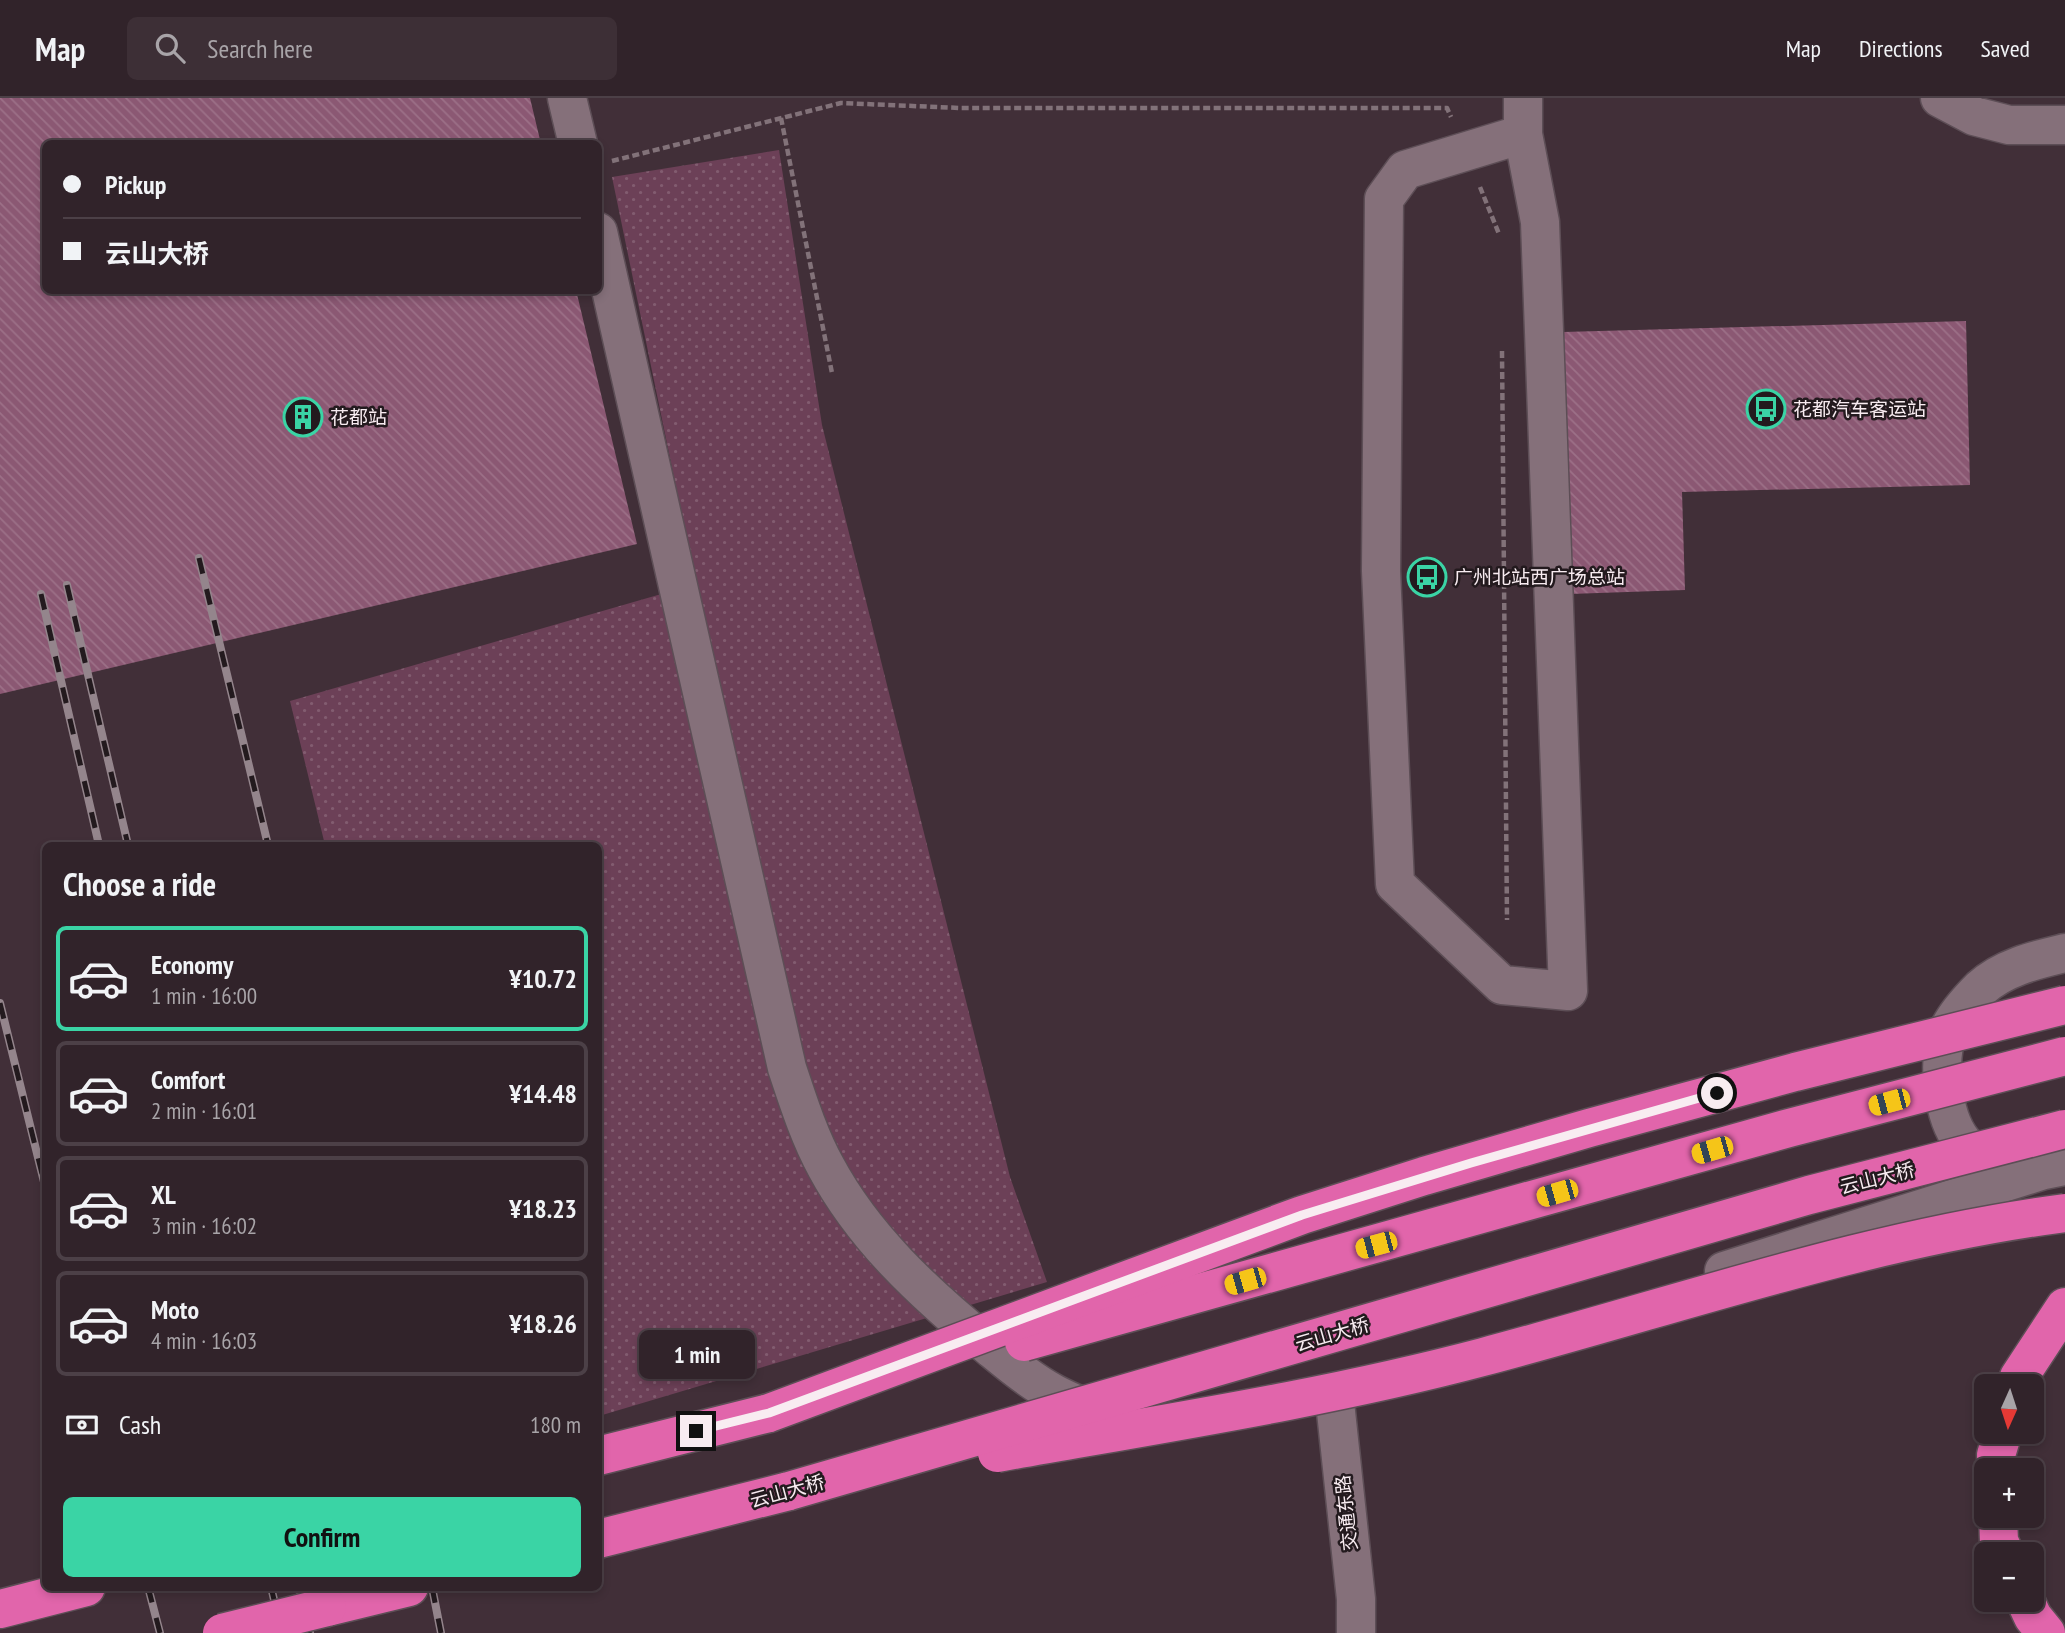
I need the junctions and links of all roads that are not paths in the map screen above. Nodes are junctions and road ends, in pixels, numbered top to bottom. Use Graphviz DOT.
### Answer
graph roads {
  1 [pos="567,98"];
  2 [pos="1940,98"];
  3 [pos="1523,116"];
  4 [pos="2065,125"];
  5 [pos="577,140"];
  6 [pos="602,251"];
  7 [pos="2065,953"];
  8 [pos="2065,1006"];
  9 [pos="2065,1056"];
  10 [pos="2065,1129"];
  11 [pos="2054,1168"];
  12 [pos="2065,1213"];
  13 [pos="2065,1307"];
  14 [pos="2021,1374"];
  15 [pos="1334,1393"];
  16 [pos="769,1413"];
  17 [pos="602,1455"];
  18 [pos="789,1491"];
  19 [pos="602,1538"];
  20 [pos="70,1591"];
  21 [pos="392,1591"];
  22 [pos="0,1609"];
  23 [pos="2031,1612"];
  24 [pos="222,1633"];
  25 [pos="1356,1633"];
  26 [pos="2046,1633"];
  1 -- 5 [label="street"];
  2 -- 4 [label="street"];
  3 -- 3 [label="street"];
  6 -- 15 [label="street"];
  7 -- 11 [label="street"];
  8 -- 16 [label="highway, bridge"];
  9 -- 16 [label="highway, bridge"];
  10 -- 18 [label="highway, 云山大桥, bridge"];
  11 -- 15 [label="street"];
  12 -- 18 [label="highway, bridge"];
  13 -- 14 [label="highway"];
  15 -- 25 [label="street, 交通东路"];
  16 -- 17 [label="highway"];
  18 -- 19 [label="highway, 云山大桥"];
  20 -- 22 [label="highway"];
  21 -- 24 [label="highway, bridge"];
  23 -- 26 [label="highway"];
}
